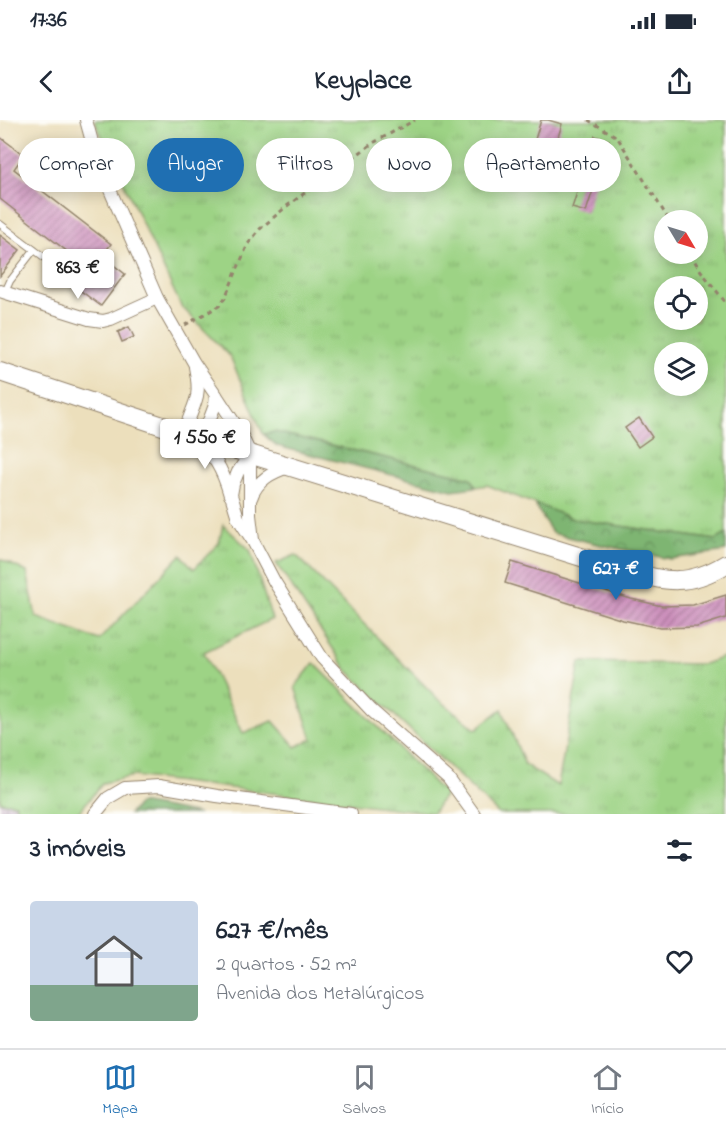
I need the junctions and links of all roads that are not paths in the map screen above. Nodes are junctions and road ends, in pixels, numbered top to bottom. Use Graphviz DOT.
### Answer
graph roads {
  1 [pos="86,120"];
  2 [pos="0,224"];
  3 [pos="34,250"];
  4 [pos="73,279"];
  5 [pos="2,292"];
  6 [pos="157,298"];
  7 [pos="194,363"];
  8 [pos="0,372"];
  9 [pos="216,395"];
  10 [pos="189,435"];
  11 [pos="250,454"];
  12 [pos="290,466"];
  13 [pos="231,495"];
  14 [pos="250,502"];
  15 [pos="253,541"];
  16 [pos="726,564"];
  17 [pos="95,814"];
  18 [pos="351,814"];
  19 [pos="474,814"];
  1 -- 6 [label="street"];
  2 -- 3 [label="lane"];
  3 -- 4 [label="lane"];
  3 -- 5 [label="lane"];
  5 -- 6 [label="street"];
  6 -- 7 [label="street"];
  7 -- 9 [label="street"];
  7 -- 10 [label="street"];
  8 -- 10 [label="main road"];
  9 -- 10 [label="street"];
  9 -- 11 [label="street"];
  10 -- 11 [label="main road"];
  10 -- 13 [label="street"];
  11 -- 12 [label="main road"];
  11 -- 13 [label="street"];
  11 -- 14 [label="street"];
  12 -- 14 [label="street"];
  12 -- 16 [label="main road"];
  13 -- 15 [label="street"];
  14 -- 15 [label="street"];
  15 -- 19 [label="street"];
  17 -- 18 [label="street"];
}
